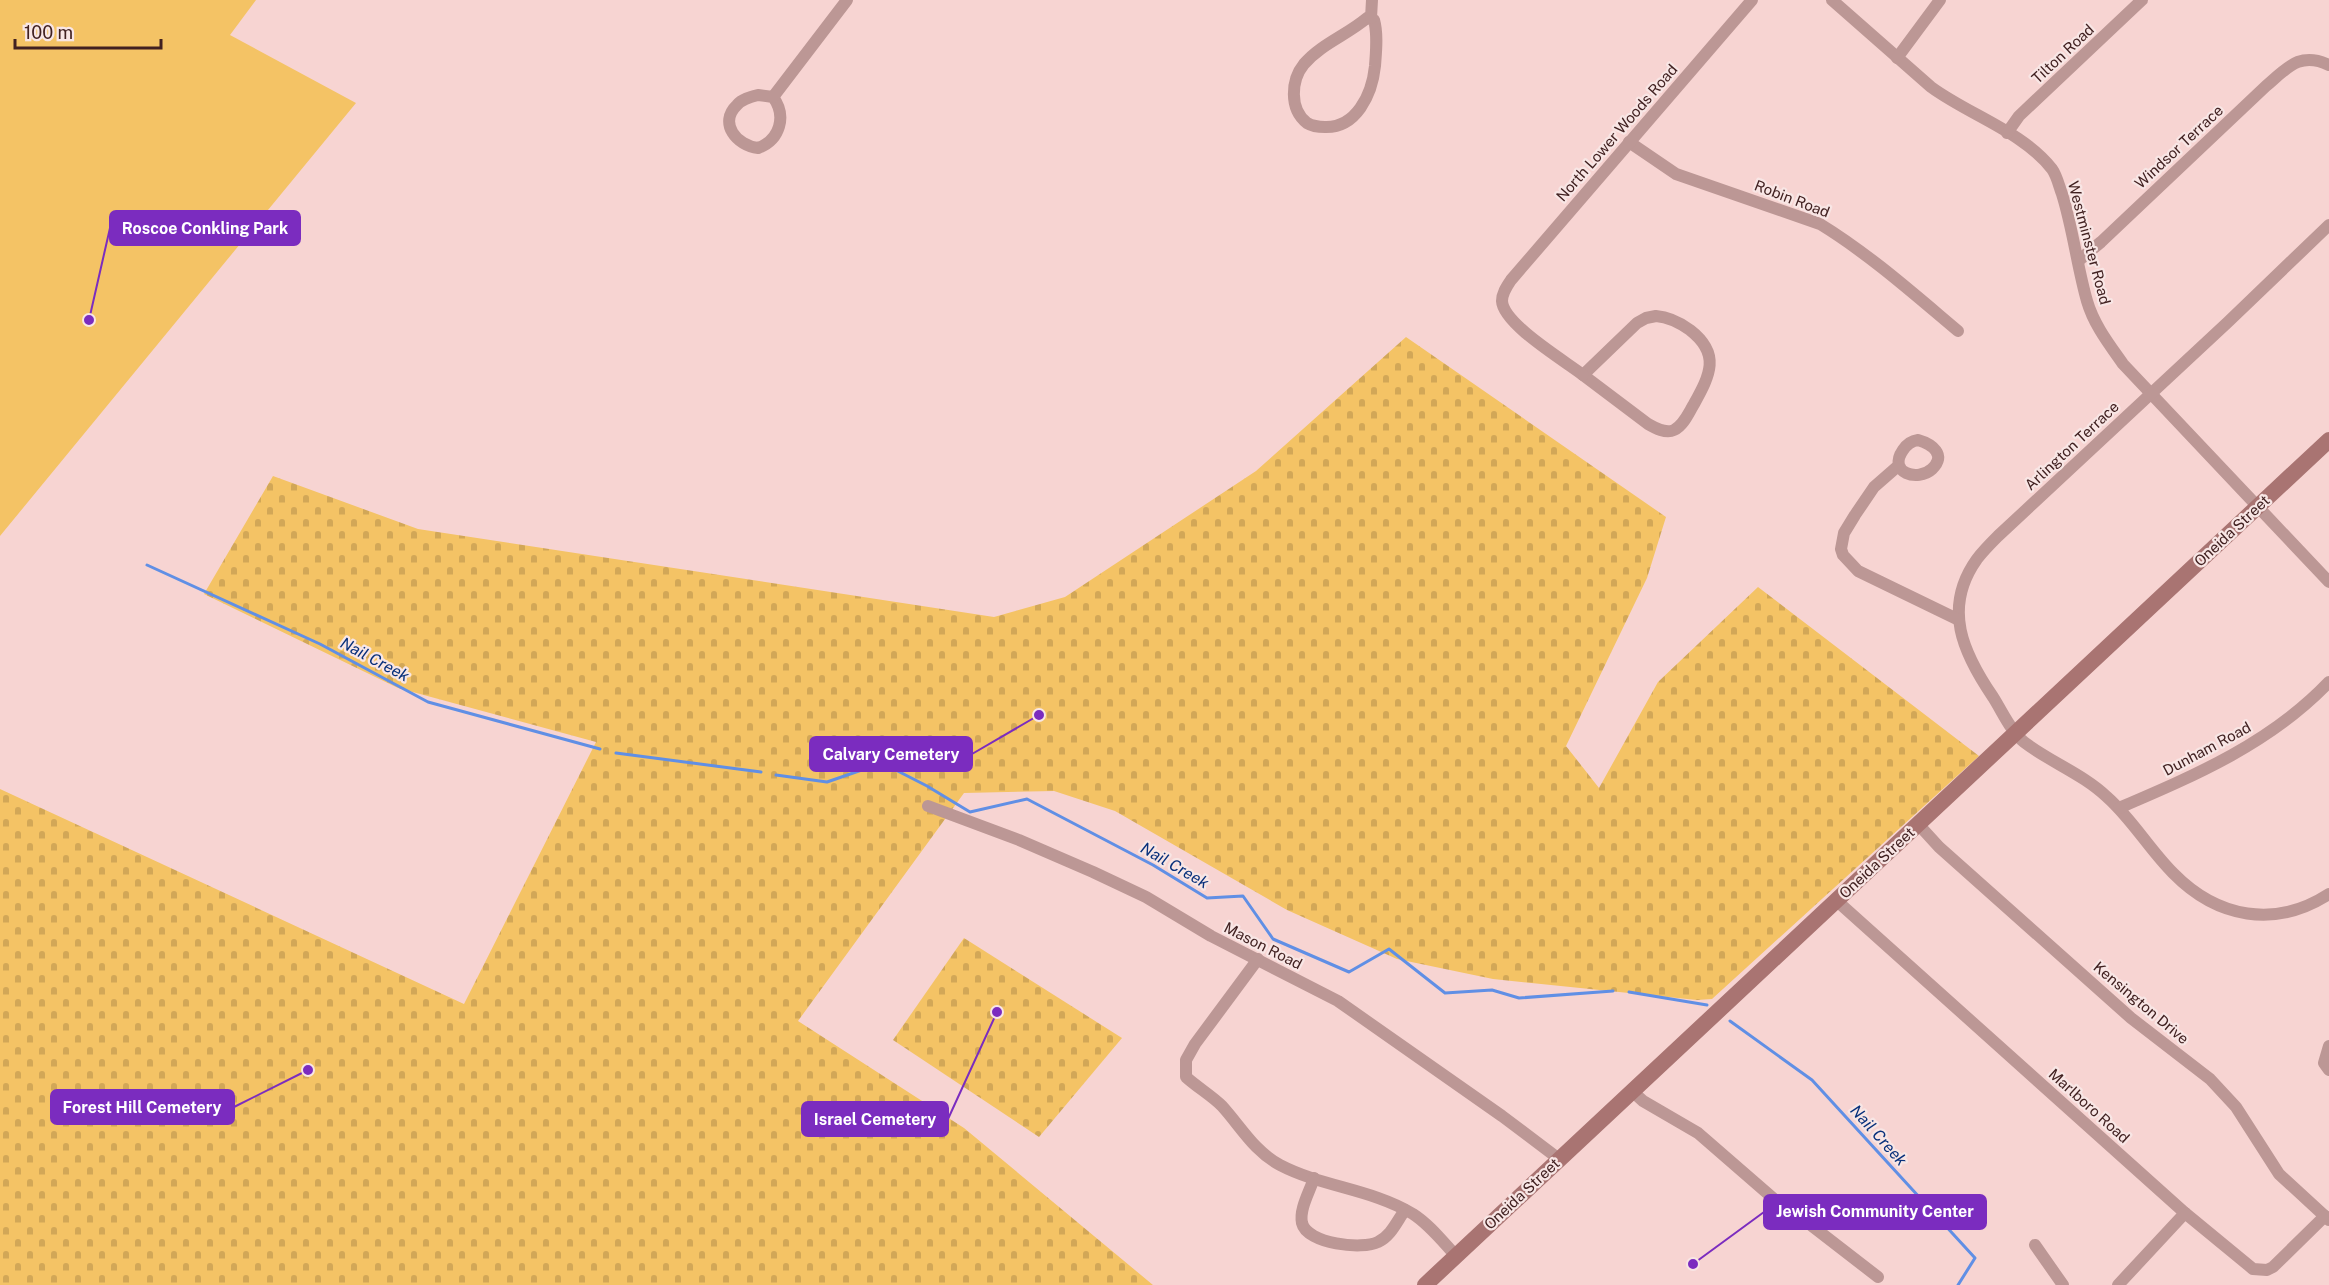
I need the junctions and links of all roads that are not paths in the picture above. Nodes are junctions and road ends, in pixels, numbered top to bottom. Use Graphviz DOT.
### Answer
graph roads {
  1 [pos="847,0"];
  2 [pos="1372,0"];
  3 [pos="1752,0"];
  4 [pos="1832,0"];
  5 [pos="1940,0"];
  6 [pos="2142,0"];
  7 [pos="1371,18"];
  8 [pos="1897,58"];
  9 [pos="2329,64"];
  10 [pos="773,97"];
  11 [pos="2007,133"];
  12 [pos="1629,142"];
  13 [pos="2329,225"];
  14 [pos="2078,261"];
  15 [pos="1958,331"];
  16 [pos="1583,375"];
  17 [pos="2151,393"];
  18 [pos="2329,440"];
  19 [pos="1898,466"];
  20 [pos="2258,506"];
  21 [pos="2329,582"];
  22 [pos="1959,620"];
  23 [pos="2329,682"];
  24 [pos="2016,733"];
  25 [pos="928,806"];
  26 [pos="2119,808"];
  27 [pos="1918,824"];
  28 [pos="2327,899"];
  29 [pos="1837,901"];
  30 [pos="1258,959"];
  31 [pos="2329,1046"];
  32 [pos="2326,1065"];
  33 [pos="1632,1091"];
  34 [pos="1559,1159"];
  35 [pos="1314,1178"];
  36 [pos="1405,1210"];
  37 [pos="2185,1213"];
  38 [pos="2327,1218"];
  39 [pos="2035,1245"];
  40 [pos="1456,1256"];
  41 [pos="1878,1277"];
  42 [pos="1425,1285"];
  43 [pos="2063,1285"];
  44 [pos="2118,1285"];
  1 -- 10 [label="street"];
  2 -- 7 [label="street"];
  3 -- 12 [label="street, North Lower Woods Road"];
  4 -- 8 [label="street, Westminster Road"];
  5 -- 8 [label="street"];
  6 -- 11 [label="street, Tilton Road"];
  7 -- 7 [label="street"];
  8 -- 11 [label="street, Westminster Road"];
  9 -- 14 [label="street, Windsor Terrace"];
  10 -- 10 [label="street"];
  11 -- 14 [label="street, Westminster Road"];
  12 -- 15 [label="street, Robin Road"];
  12 -- 16 [label="street, North Lower Woods Road"];
  13 -- 17 [label="street, Arlington Terrace"];
  14 -- 17 [label="street, Westminster Road"];
  16 -- 16 [label="street"];
  17 -- 20 [label="street, Westminster Road"];
  17 -- 22 [label="street, Arlington Terrace"];
  18 -- 20 [label="street, Oneida Street"];
  19 -- 22 [label="street"];
  20 -- 21 [label="street, Westminster Road"];
  20 -- 24 [label="street, Oneida Street"];
  22 -- 24 [label="street, Arlington Terrace"];
  23 -- 26 [label="street, Dunham Road"];
  24 -- 26 [label="street, Arlington Terrace"];
  24 -- 27 [label="street, Oneida Street"];
  25 -- 30 [label="street, Mason Road"];
  26 -- 28 [label="street, Arlington Terrace"];
  27 -- 29 [label="street, Oneida Street"];
  27 -- 38 [label="street, Kensington Drive"];
  29 -- 33 [label="street, Oneida Street"];
  29 -- 37 [label="street, Marlboro Road"];
  30 -- 34 [label="street, Mason Road"];
  30 -- 35 [label="street"];
  31 -- 32 [label="street"];
  33 -- 34 [label="street, Oneida Street"];
  33 -- 41 [label="street"];
  34 -- 40 [label="street, Oneida Street"];
  35 -- 36 [label="street"];
  35 -- 36 [label="street"];
  36 -- 40 [label="street"];
  37 -- 38 [label="street, Marlboro Road"];
  37 -- 44 [label="street"];
  39 -- 43 [label="street"];
  40 -- 42 [label="street, Oneida Street"];
}
